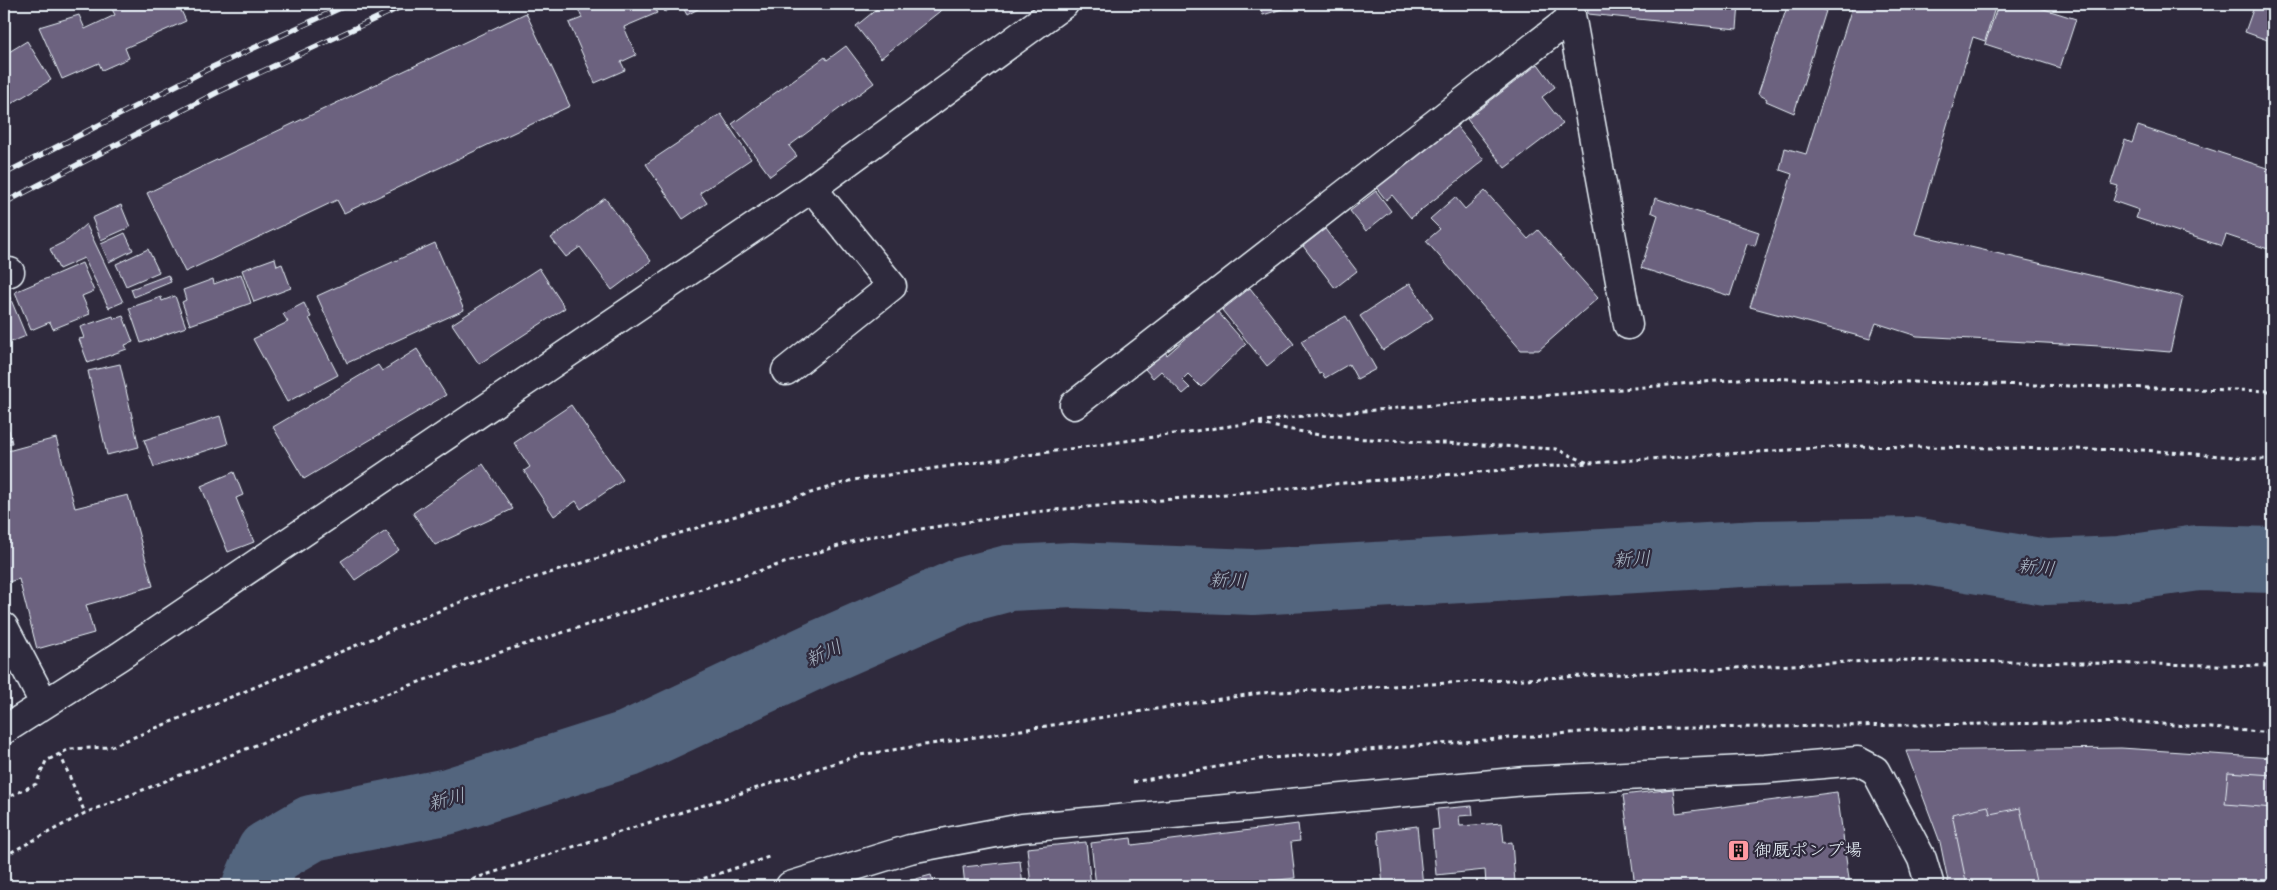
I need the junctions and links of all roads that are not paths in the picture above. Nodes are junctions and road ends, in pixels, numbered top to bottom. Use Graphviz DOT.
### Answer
graph roads {
  1 [pos="1064,4"];
  2 [pos="1570,11"];
  3 [pos="812,188"];
  4 [pos="1628,325"];
  5 [pos="786,370"];
  6 [pos="1074,405"];
  7 [pos="4,627"];
  8 [pos="44,703"];
  9 [pos="4,730"];
  10 [pos="790,886"];
  11 [pos="1930,886"];
  1 -- 3 [label="street"];
  2 -- 4 [label="street"];
  2 -- 6 [label="street"];
  3 -- 5 [label="street"];
  3 -- 8 [label="street"];
  7 -- 8 [label="street"];
  8 -- 9 [label="street"];
  10 -- 11 [label="street"];
}
